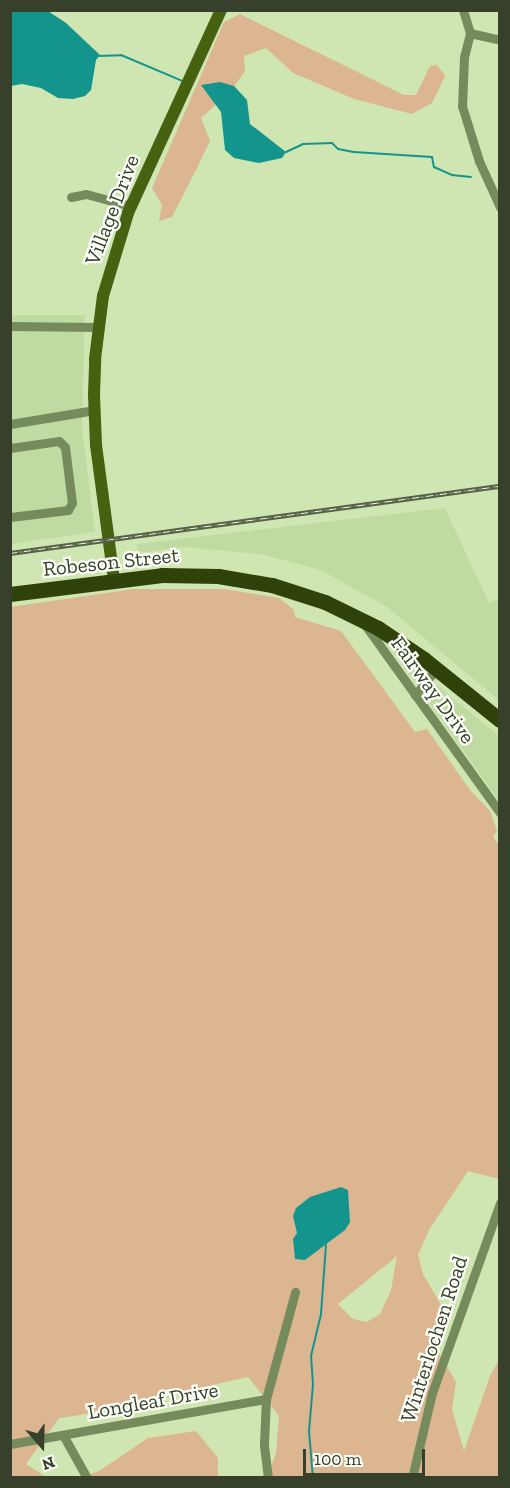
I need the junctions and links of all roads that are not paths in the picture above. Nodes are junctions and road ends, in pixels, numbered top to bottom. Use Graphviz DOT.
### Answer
graph roads {
  1 [pos="221,10"];
  2 [pos="463,10"];
  3 [pos="471,33"];
  4 [pos="500,40"];
  5 [pos="71,197"];
  6 [pos="131,206"];
  7 [pos="500,207"];
  8 [pos="10,326"];
  9 [pos="97,327"];
  10 [pos="95,410"];
  11 [pos="10,424"];
  12 [pos="10,448"];
  13 [pos="10,517"];
  14 [pos="114,580"];
  15 [pos="10,594"];
  16 [pos="359,617"];
  17 [pos="436,669"];
  18 [pos="415,695"];
  19 [pos="500,720"];
  20 [pos="500,813"];
  21 [pos="500,1203"];
  22 [pos="295,1292"];
  23 [pos="266,1399"];
  24 [pos="63,1435"];
  25 [pos="10,1444"];
  26 [pos="87,1478"];
  27 [pos="268,1478"];
  28 [pos="412,1478"];
  1 -- 6 [label="main road, Village Drive"];
  2 -- 3 [label="street"];
  3 -- 4 [label="street"];
  3 -- 7 [label="street"];
  5 -- 6 [label="street"];
  6 -- 9 [label="main road, Village Drive"];
  8 -- 9 [label="street"];
  9 -- 10 [label="main road, Village Drive"];
  10 -- 11 [label="street"];
  10 -- 14 [label="main road, Village Drive"];
  12 -- 13 [label="street"];
  14 -- 15 [label="main road, Robeson Street"];
  14 -- 16 [label="main road, Robeson Street"];
  16 -- 17 [label="main road, Robeson Street"];
  16 -- 18 [label="street, Fairway Drive"];
  17 -- 18 [label="street"];
  17 -- 19 [label="main road, Robeson Street"];
  18 -- 20 [label="street, Fairway Drive"];
  21 -- 28 [label="street, Winterlochen Road"];
  22 -- 23 [label="street"];
  23 -- 24 [label="street, Longleaf Drive"];
  23 -- 27 [label="street"];
  24 -- 25 [label="street, Longleaf Drive"];
  24 -- 26 [label="street"];
}
